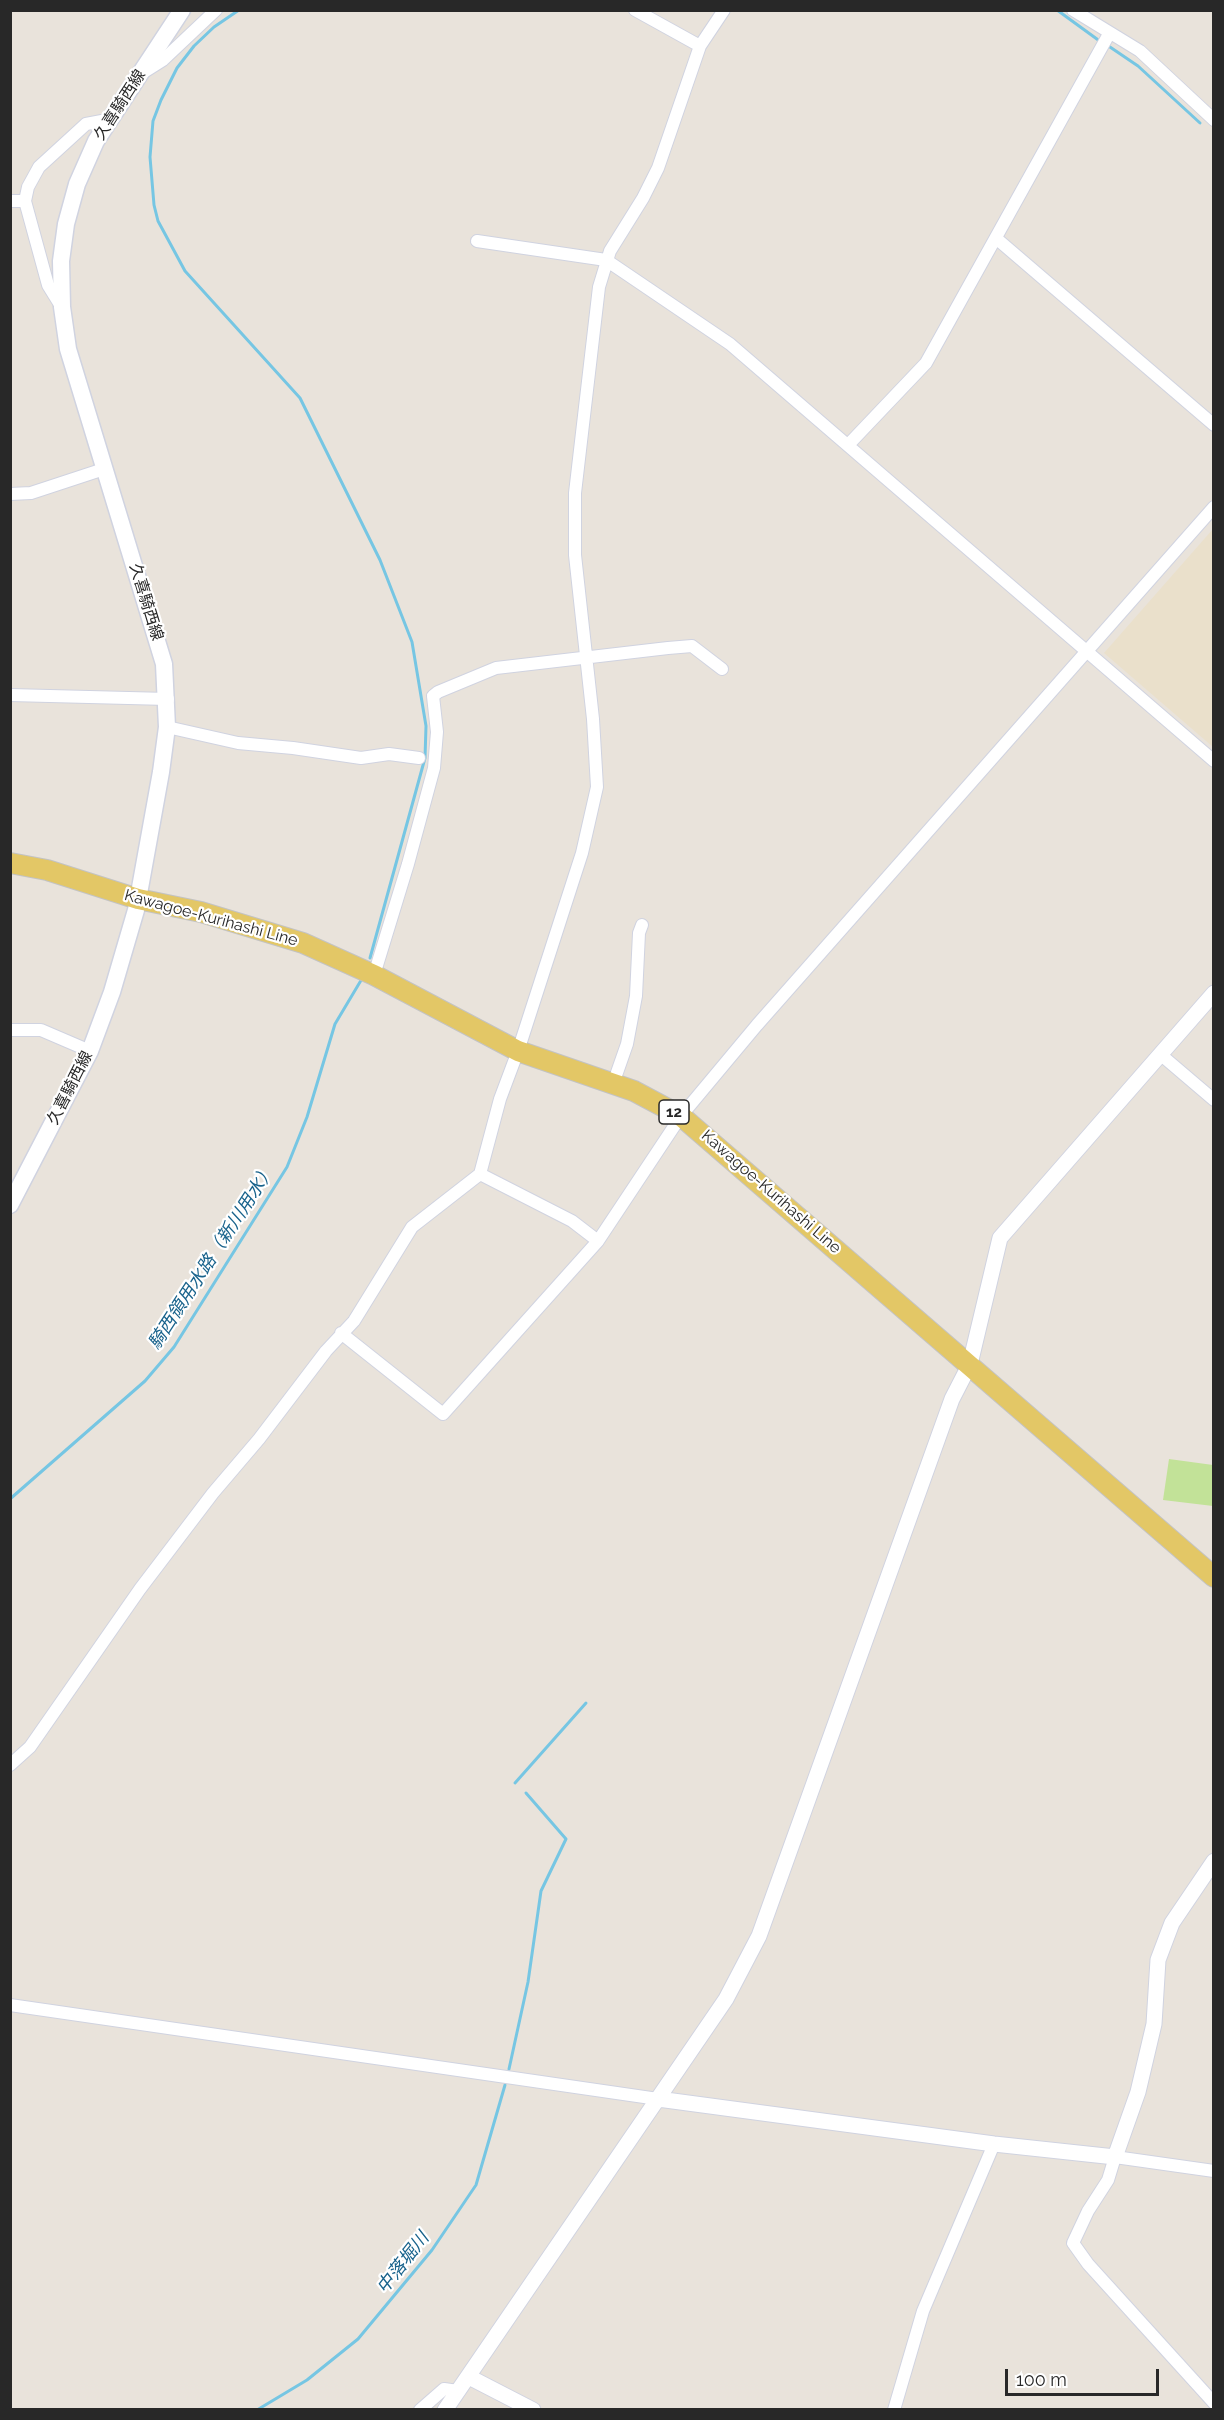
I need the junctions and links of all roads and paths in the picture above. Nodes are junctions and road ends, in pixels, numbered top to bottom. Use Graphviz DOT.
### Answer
graph roads {
  1 [pos="182,10"];
  2 [pos="216,10"];
  3 [pos="635,10"];
  4 [pos="724,10"];
  5 [pos="1073,10"];
  6 [pos="1109,34"];
  7 [pos="700,46"];
  8 [pos="139,74"];
  9 [pos="107,120"];
  10 [pos="1214,120"];
  11 [pos="10,201"];
  12 [pos="25,201"];
  13 [pos="997,239"];
  14 [pos="477,241"];
  15 [pos="606,260"];
  16 [pos="62,307"];
  17 [pos="1214,425"];
  18 [pos="849,444"];
  19 [pos="104,469"];
  20 [pos="10,494"];
  21 [pos="1214,507"];
  22 [pos="1088,651"];
  23 [pos="585,658"];
  24 [pos="722,669"];
  25 [pos="10,695"];
  26 [pos="168,699"];
  27 [pos="168,727"];
  28 [pos="419,758"];
  29 [pos="1214,761"];
  30 [pos="10,863"];
  31 [pos="138,899"];
  32 [pos="642,925"];
  33 [pos="374,975"];
  34 [pos="1214,993"];
  35 [pos="10,1030"];
  36 [pos="90,1051"];
  37 [pos="518,1051"];
  38 [pos="1160,1054"];
  39 [pos="613,1084"];
  40 [pos="1214,1100"];
  41 [pos="681,1116"];
  42 [pos="480,1174"];
  43 [pos="10,1205"];
  44 [pos="598,1240"];
  45 [pos="341,1333"];
  46 [pos="970,1364"];
  47 [pos="1214,1576"];
  48 [pos="10,1765"];
  49 [pos="1214,1861"];
  50 [pos="10,2005"];
  51 [pos="658,2099"];
  52 [pos="994,2144"];
  53 [pos="1115,2157"];
  54 [pos="1214,2171"];
  55 [pos="469,2377"];
  56 [pos="458,2391"];
  57 [pos="1214,2403"];
  58 [pos="420,2409"];
  59 [pos="446,2409"];
  60 [pos="533,2409"];
  61 [pos="894,2409"];
  1 -- 8 [label="main road, 久喜騎西線"];
  2 -- 8 [label="street"];
  3 -- 7 [label="street"];
  4 -- 7 [label="street"];
  5 -- 6 [label="street"];
  6 -- 10 [label="street"];
  6 -- 13 [label="street"];
  7 -- 15 [label="street"];
  8 -- 9 [label="main road, 久喜騎西線"];
  9 -- 12 [label="street"];
  9 -- 16 [label="main road, 久喜騎西線"];
  11 -- 12 [label="street"];
  12 -- 16 [label="street"];
  13 -- 17 [label="street"];
  13 -- 18 [label="street"];
  14 -- 15 [label="street"];
  15 -- 18 [label="street"];
  15 -- 23 [label="street"];
  16 -- 19 [label="main road, 久喜騎西線"];
  18 -- 22 [label="street"];
  19 -- 20 [label="street"];
  19 -- 26 [label="main road, 久喜騎西線"];
  21 -- 22 [label="street"];
  22 -- 29 [label="street"];
  22 -- 41 [label="street"];
  23 -- 24 [label="street"];
  23 -- 33 [label="street"];
  23 -- 37 [label="street"];
  25 -- 26 [label="street"];
  26 -- 27 [label="main road, 久喜騎西線"];
  27 -- 28 [label="street"];
  27 -- 31 [label="main road, 久喜騎西線"];
  30 -- 31 [label="main road, Kawagoe-Kurihashi Line / 12"];
  31 -- 33 [label="main road, Kawagoe-Kurihashi Line / 12"];
  31 -- 36 [label="main road, 久喜騎西線"];
  32 -- 39 [label="street"];
  33 -- 37 [label="main road, Kawagoe-Kurihashi Line / 12"];
  34 -- 38 [label="street"];
  35 -- 36 [label="street"];
  36 -- 43 [label="main road, 久喜騎西線"];
  37 -- 39 [label="main road, Kawagoe-Kurihashi Line / 12"];
  37 -- 42 [label="street"];
  38 -- 40 [label="street"];
  38 -- 46 [label="street"];
  39 -- 41 [label="main road, Kawagoe-Kurihashi Line / 12"];
  41 -- 44 [label="street"];
  41 -- 46 [label="main road, Kawagoe-Kurihashi Line / 12"];
  42 -- 44 [label="street"];
  42 -- 45 [label="street"];
  44 -- 45 [label="street"];
  45 -- 48 [label="street"];
  46 -- 47 [label="main road, Kawagoe-Kurihashi Line / 12"];
  46 -- 51 [label="street"];
  49 -- 53 [label="street"];
  50 -- 51 [label="street"];
  51 -- 52 [label="street"];
  51 -- 55 [label="street"];
  52 -- 53 [label="street"];
  52 -- 61 [label="street"];
  53 -- 54 [label="street"];
  53 -- 57 [label="street"];
  55 -- 56 [label="street"];
  55 -- 60 [label="street"];
  56 -- 58 [label="street"];
  56 -- 59 [label="street"];
}
